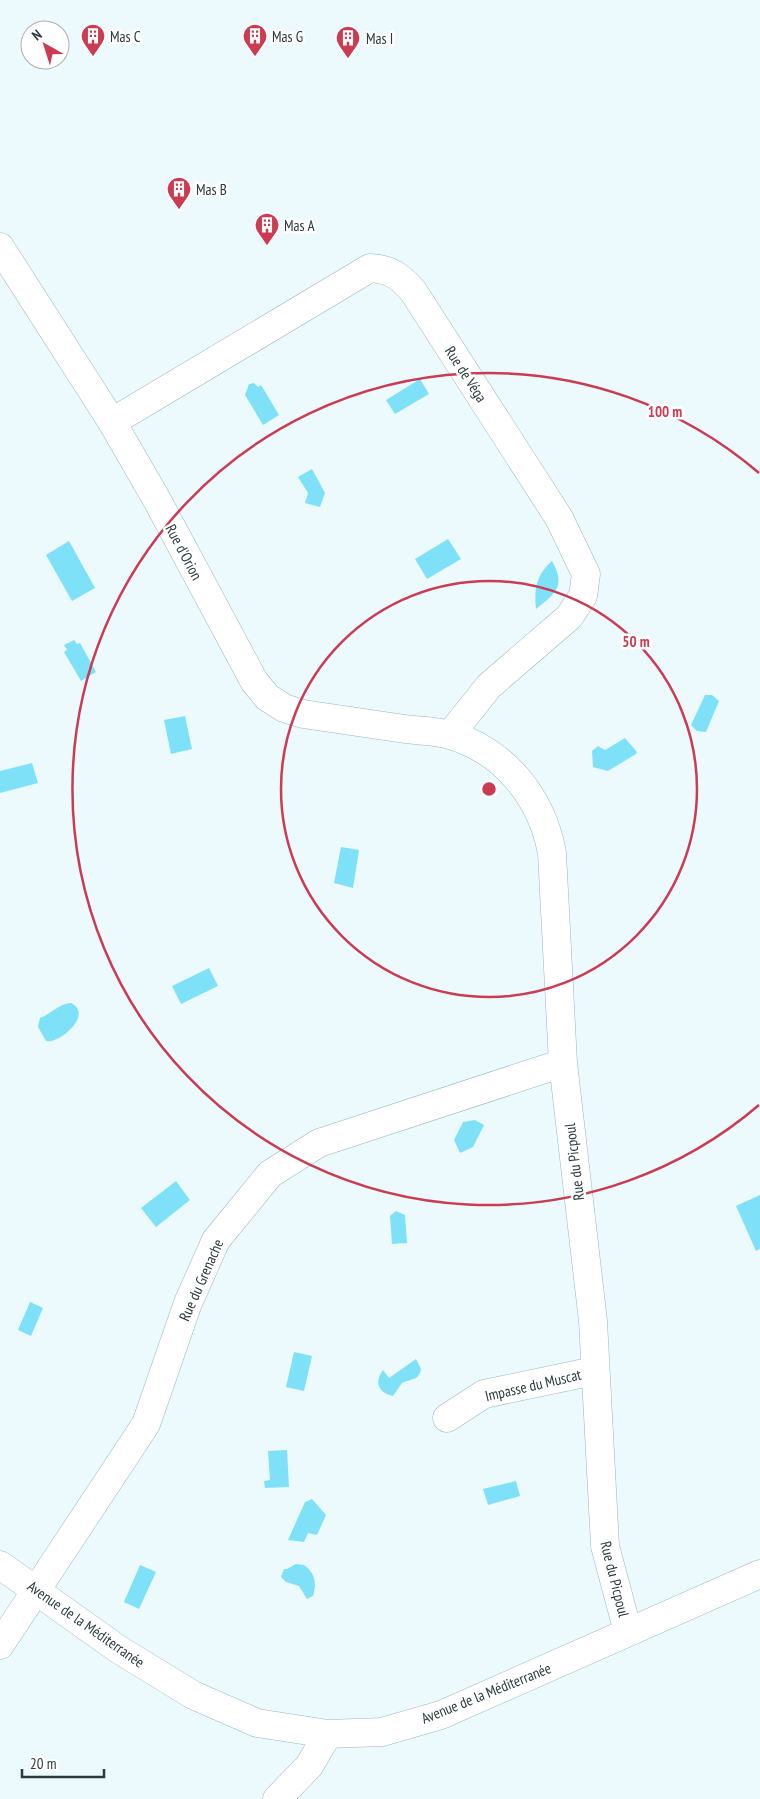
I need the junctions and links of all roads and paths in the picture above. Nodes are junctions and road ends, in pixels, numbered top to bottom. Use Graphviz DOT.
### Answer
graph roads {
  1 [pos="0,247"];
  2 [pos="112,422"];
  3 [pos="450,735"];
  4 [pos="563,1063"];
  5 [pos="594,1371"];
  6 [pos="447,1418"];
  7 [pos="0,1565"];
  8 [pos="760,1574"];
  9 [pos="37,1591"];
  10 [pos="628,1632"];
  11 [pos="0,1645"];
  12 [pos="328,1734"];
  13 [pos="278,1799"];
  1 -- 2 [label="street, Rue d'Orion"];
  2 -- 3 [label="street, Rue d'Orion"];
  2 -- 3 [label="street, Rue de Véga"];
  3 -- 4 [label="street, Rue du Picpoul"];
  4 -- 5 [label="street, Rue du Picpoul"];
  4 -- 9 [label="street, Rue du Grenache"];
  5 -- 6 [label="street, Impasse du Muscat"];
  5 -- 10 [label="street, Rue du Picpoul"];
  7 -- 9 [label="street, Avenue de la Méditerranée"];
  8 -- 10 [label="street, Avenue de la Méditerranée"];
  9 -- 11 [label="street, Rue du Grenache"];
  9 -- 12 [label="street, Avenue de la Méditerranée"];
  10 -- 12 [label="street, Avenue de la Méditerranée"];
  12 -- 13 [label="street"];
}
